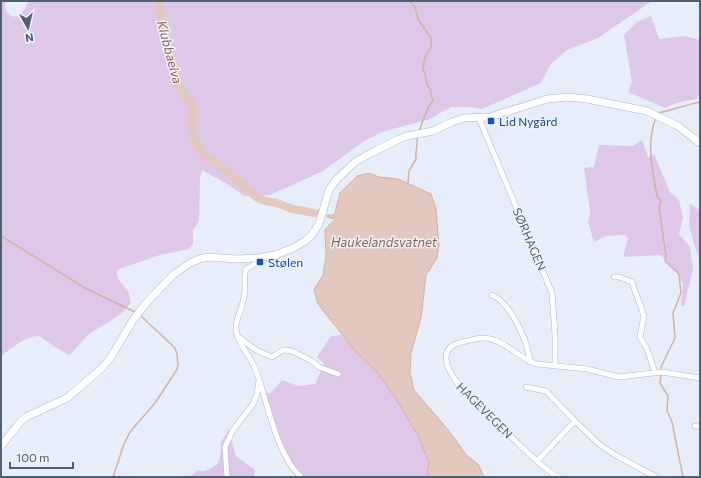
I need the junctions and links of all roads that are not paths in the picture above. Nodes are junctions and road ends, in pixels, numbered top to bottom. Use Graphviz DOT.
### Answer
graph roads {
  1 [pos="479,118"];
  2 [pos="700,143"];
  3 [pos="258,258"];
  4 [pos="614,278"];
  5 [pos="492,295"];
  6 [pos="238,336"];
  7 [pos="530,362"];
  8 [pos="554,366"];
  9 [pos="658,372"];
  10 [pos="338,374"];
  11 [pos="700,378"];
  12 [pos="259,380"];
  13 [pos="526,387"];
  14 [pos="575,421"];
  15 [pos="1,446"];
  16 [pos="537,461"];
  17 [pos="227,477"];
  18 [pos="301,477"];
  19 [pos="558,477"];
  20 [pos="656,477"];
  1 -- 2 [label="main road"];
  1 -- 3 [label="main road"];
  1 -- 8 [label="street, SØRHAGEN"];
  3 -- 6 [label="street"];
  3 -- 15 [label="main road"];
  4 -- 9 [label="street"];
  5 -- 7 [label="street"];
  6 -- 10 [label="street"];
  6 -- 12 [label="street"];
  7 -- 8 [label="street, HAGEVEGEN"];
  7 -- 16 [label="street, HAGEVEGEN"];
  8 -- 9 [label="street, HAGEVEGEN"];
  9 -- 11 [label="street, HAGEVEGEN"];
  12 -- 17 [label="street"];
  12 -- 18 [label="street"];
  13 -- 14 [label="street"];
  14 -- 16 [label="street"];
  14 -- 20 [label="street"];
  16 -- 19 [label="street, HAGEVEGEN"];
}
